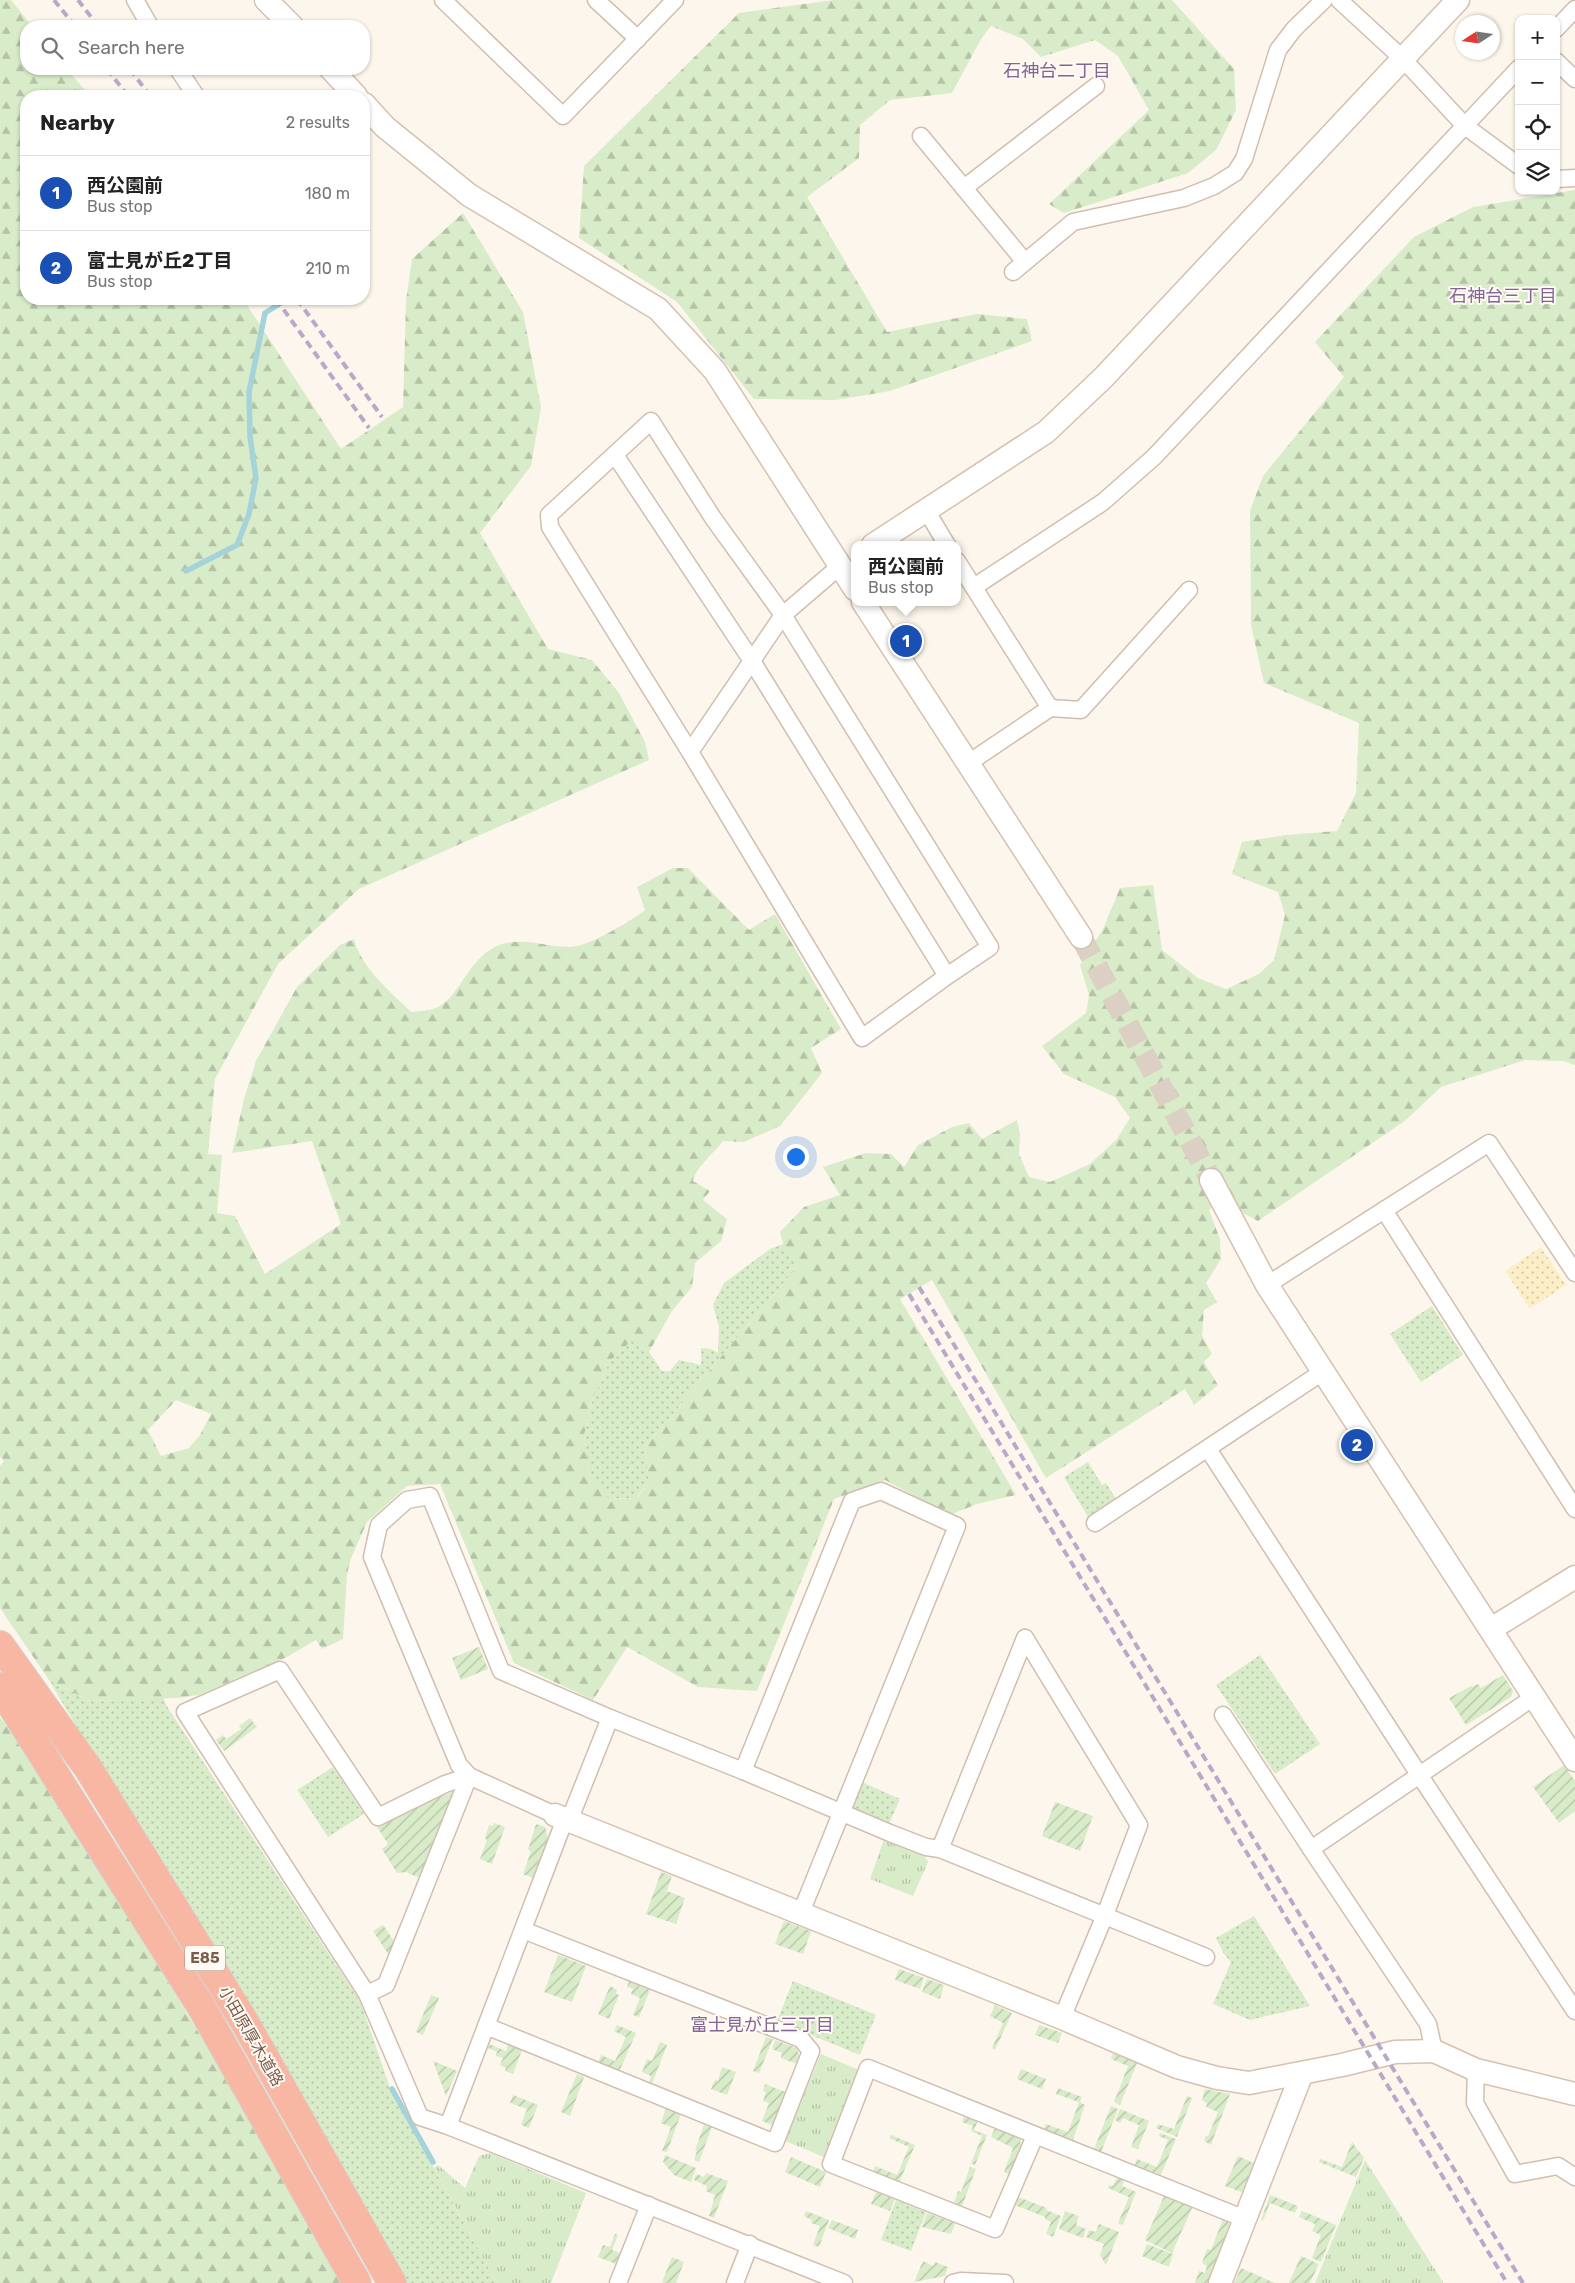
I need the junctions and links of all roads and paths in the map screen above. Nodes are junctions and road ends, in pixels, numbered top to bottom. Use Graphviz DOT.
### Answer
graph roads {
  1 [pos="135,0"];
  2 [pos="266,0"];
  3 [pos="443,0"];
  4 [pos="596,0"];
  5 [pos="675,0"];
  6 [pos="1324,0"];
  7 [pos="1339,0"];
  8 [pos="1458,0"];
  9 [pos="1575,9"];
  10 [pos="147,20"];
  11 [pos="286,20"];
  12 [pos="1560,24"];
  13 [pos="638,39"];
  14 [pos="1403,59"];
  15 [pos="1560,65"];
  16 [pos="1515,72"];
  17 [pos="182,75"];
  18 [pos="337,75"];
  19 [pos="1575,79"];
  20 [pos="1096,86"];
  21 [pos="192,90"];
  22 [pos="350,90"];
  23 [pos="370,111"];
  24 [pos="1465,126"];
  25 [pos="921,136"];
  26 [pos="1515,163"];
  27 [pos="1575,178"];
  28 [pos="1560,179"];
  29 [pos="964,188"];
  30 [pos="615,454"];
  31 [pos="926,510"];
  32 [pos="879,541"];
  33 [pos="945,541"];
  34 [pos="847,561"];
  35 [pos="961,567"];
  36 [pos="851,575"];
  37 [pos="974,587"];
  38 [pos="1189,590"];
  39 [pos="866,606"];
  40 [pos="783,615"];
  41 [pos="752,661"];
  42 [pos="1050,708"];
  43 [pos="690,752"];
  44 [pos="967,764"];
  45 [pos="1081,937"];
  46 [pos="947,976"];
  47 [pos="1211,1180"];
  48 [pos="1384,1210"];
  49 [pos="1575,1273"];
  50 [pos="1267,1285"];
  51 [pos="1324,1371"];
  52 [pos="1208,1449"];
  53 [pos="1575,1509"];
  54 [pos="1095,1523"];
  55 [pos="1575,1577"];
  56 [pos="1491,1629"];
  57 [pos="0,1645"];
  58 [pos="0,1687"];
  59 [pos="1534,1697"];
  60 [pos="1223,1714"];
  61 [pos="610,1718"];
  62 [pos="1575,1760"];
  63 [pos="743,1771"];
  64 [pos="469,1776"];
  65 [pos="1420,1776"];
  66 [pos="841,1811"];
  67 [pos="563,1818"];
  68 [pos="940,1849"];
  69 [pos="1311,1849"];
  70 [pos="800,1915"];
  71 [pos="1105,1915"];
  72 [pos="523,1930"];
  73 [pos="1206,1957"];
  74 [pos="367,1994"];
  75 [pos="1575,2011"];
  76 [pos="1062,2018"];
  77 [pos="486,2026"];
  78 [pos="1434,2051"];
  79 [pos="1476,2070"];
  80 [pos="1302,2073"];
  81 [pos="1575,2094"];
  82 [pos="448,2126"];
  83 [pos="1035,2136"];
  84 [pos="1575,2176"];
  85 [pos="649,2205"];
  86 [pos="1245,2219"];
  87 [pos="750,2244"];
  88 [pos="357,2283"];
  89 [pos="392,2283"];
  90 [pos="618,2283"];
  91 [pos="735,2283"];
  92 [pos="844,2283"];
  93 [pos="952,2283"];
  94 [pos="1005,2283"];
  95 [pos="1220,2283"];
  1 -- 10 [label="street"];
  2 -- 11 [label="street"];
  3 -- 13 [label="street"];
  4 -- 13 [label="street"];
  5 -- 13 [label="street"];
  6 -- 29 [label="street"];
  7 -- 14 [label="street"];
  8 -- 14 [label="street"];
  9 -- 12 [label="street"];
  14 -- 24 [label="street"];
  14 -- 31 [label="street"];
  15 -- 19 [label="street"];
  16 -- 24 [label="street"];
  17 -- 21 [label="street"];
  18 -- 22 [label="street"];
  20 -- 29 [label="street"];
  23 -- 34 [label="street"];
  24 -- 26 [label="street"];
  24 -- 37 [label="street"];
  25 -- 29 [label="street"];
  27 -- 28 [label="street"];
  30 -- 40 [label="street"];
  30 -- 41 [label="street"];
  30 -- 43 [label="street"];
  31 -- 32 [label="street"];
  31 -- 33 [label="street"];
  34 -- 36 [label="street"];
  34 -- 40 [label="street"];
  35 -- 37 [label="street"];
  37 -- 42 [label="street"];
  38 -- 42 [label="street"];
  39 -- 44 [label="street"];
  40 -- 41 [label="street"];
  40 -- 46 [label="street"];
  41 -- 43 [label="street"];
  41 -- 46 [label="street"];
  42 -- 44 [label="street"];
  43 -- 46 [label="street"];
  44 -- 45 [label="street"];
  47 -- 50 [label="street"];
  48 -- 49 [label="street"];
  48 -- 50 [label="street"];
  48 -- 53 [label="street"];
  50 -- 51 [label="street"];
  51 -- 52 [label="street"];
  51 -- 56 [label="street"];
  52 -- 54 [label="street"];
  52 -- 65 [label="street"];
  55 -- 56 [label="street"];
  56 -- 59 [label="street"];
  57 -- 89 [label="highway, 小田原厚木道路 / E85"];
  58 -- 88 [label="highway, 小田原厚木道路 / E85"];
  59 -- 62 [label="street"];
  59 -- 65 [label="street"];
  60 -- 69 [label="street"];
  61 -- 63 [label="street"];
  61 -- 64 [label="street"];
  61 -- 67 [label="street"];
  63 -- 66 [label="street"];
  63 -- 66 [label="street"];
  64 -- 67 [label="street"];
  64 -- 74 [label="street"];
  64 -- 74 [label="street"];
  65 -- 69 [label="street"];
  65 -- 75 [label="street"];
  66 -- 68 [label="street"];
  66 -- 70 [label="street"];
  67 -- 70 [label="street"];
  67 -- 72 [label="street"];
  68 -- 71 [label="street"];
  68 -- 71 [label="street"];
  69 -- 78 [label="street"];
  70 -- 76 [label="street"];
  71 -- 73 [label="street"];
  71 -- 76 [label="street"];
  72 -- 77 [label="street"];
  72 -- 77 [label="street"];
  74 -- 82 [label="street"];
  76 -- 80 [label="street"];
  77 -- 82 [label="street"];
  78 -- 79 [label="street"];
  78 -- 80 [label="street"];
  79 -- 81 [label="street"];
  79 -- 84 [label="street"];
  80 -- 86 [label="street"];
  82 -- 85 [label="street"];
  83 -- 83 [label="street"];
  83 -- 86 [label="street"];
  85 -- 87 [label="street"];
  85 -- 90 [label="street"];
  86 -- 95 [label="street"];
  87 -- 91 [label="street"];
  87 -- 92 [label="street"];
  93 -- 94 [label="street"];
}
